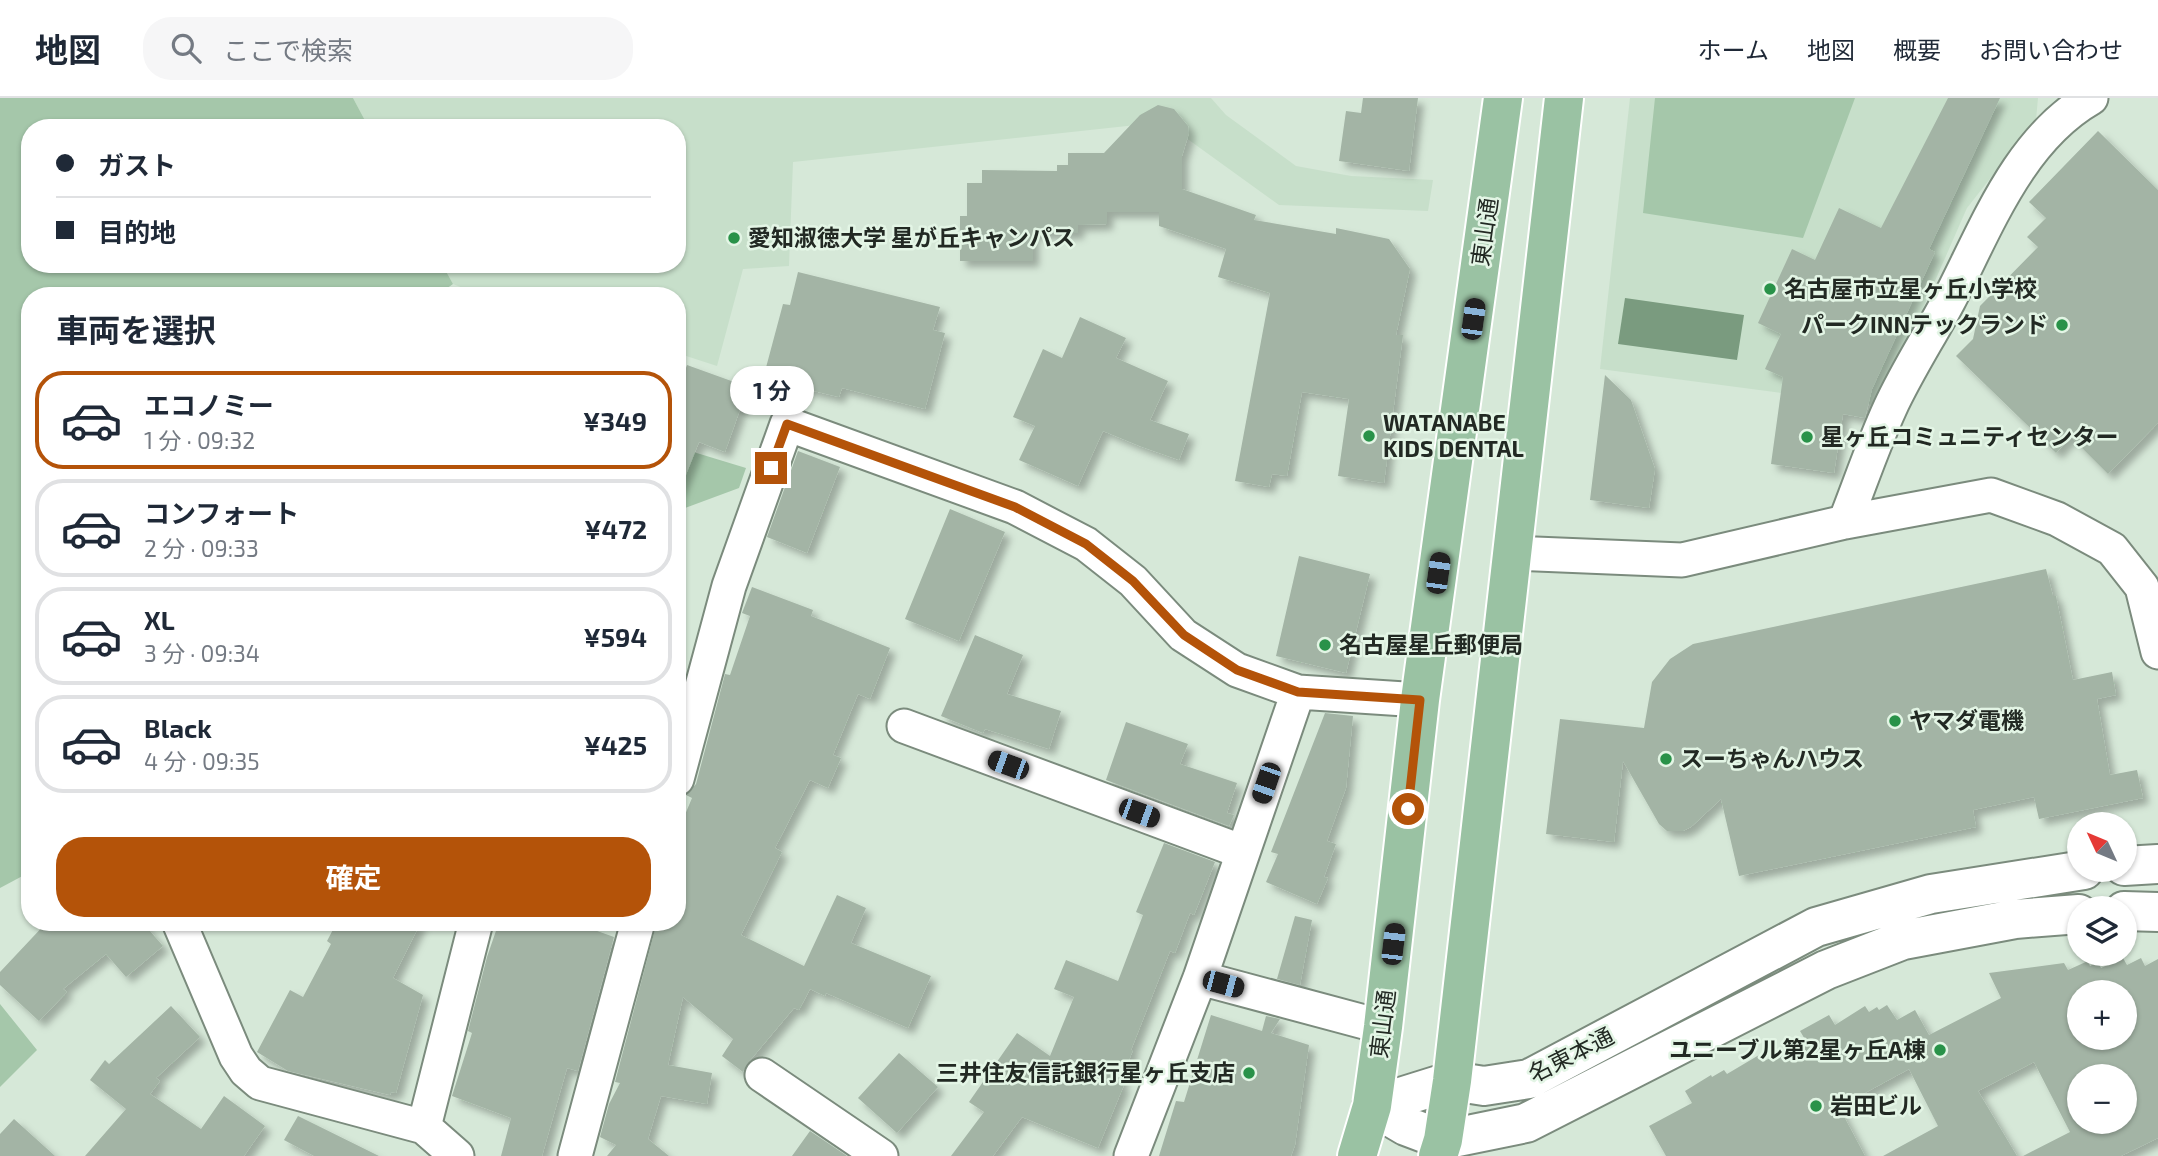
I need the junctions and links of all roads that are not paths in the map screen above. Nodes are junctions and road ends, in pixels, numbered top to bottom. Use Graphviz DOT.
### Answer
graph roads {
  1 [pos="1503,98"];
  2 [pos="1564,98"];
  3 [pos="2075,102"];
  4 [pos="1845,522"];
  5 [pos="1511,553"];
  6 [pos="2150,594"];
  7 [pos="2158,652"];
  8 [pos="1298,692"];
  9 [pos="1420,700"];
  10 [pos="904,726"];
  11 [pos="686,746"];
  12 [pos="1243,852"];
  13 [pos="2158,864"];
  14 [pos="2137,865"];
  15 [pos="2067,873"];
  16 [pos="2067,915"];
  17 [pos="183,931"];
  18 [pos="474,931"];
  19 [pos="636,931"];
  20 [pos="1200,978"];
  21 [pos="1383,1027"];
  22 [pos="762,1075"];
  23 [pos="1452,1081"];
  24 [pos="1372,1106"];
  25 [pos="424,1127"];
  26 [pos="1441,1148"];
  27 [pos="871,1153"];
  28 [pos="457,1156"];
  29 [pos="575,1156"];
  30 [pos="1131,1156"];
  31 [pos="1357,1156"];
  1 -- 9 [label="main road, 東山通"];
  2 -- 5 [label="main road"];
  3 -- 4 [label="street"];
  4 -- 5 [label="street"];
  4 -- 6 [label="street"];
  5 -- 23 [label="main road"];
  6 -- 7 [label="street"];
  8 -- 9 [label="street"];
  8 -- 11 [label="street"];
  8 -- 12 [label="street"];
  9 -- 21 [label="main road, 東山通"];
  10 -- 12 [label="street"];
  12 -- 20 [label="street"];
  13 -- 14 [label="main road"];
  15 -- 23 [label="main road, 名東本通"];
  16 -- 26 [label="main road, 名東本通"];
  17 -- 25 [label="street"];
  18 -- 25 [label="street"];
  19 -- 29 [label="street"];
  20 -- 21 [label="street"];
  20 -- 30 [label="street"];
  21 -- 24 [label="main road, 東山通"];
  22 -- 27 [label="street"];
  23 -- 24 [label="main road, 名東本通"];
  23 -- 26 [label="main road"];
  24 -- 26 [label="main road"];
  24 -- 31 [label="main road, 東山通"];
  25 -- 28 [label="street"];
}
